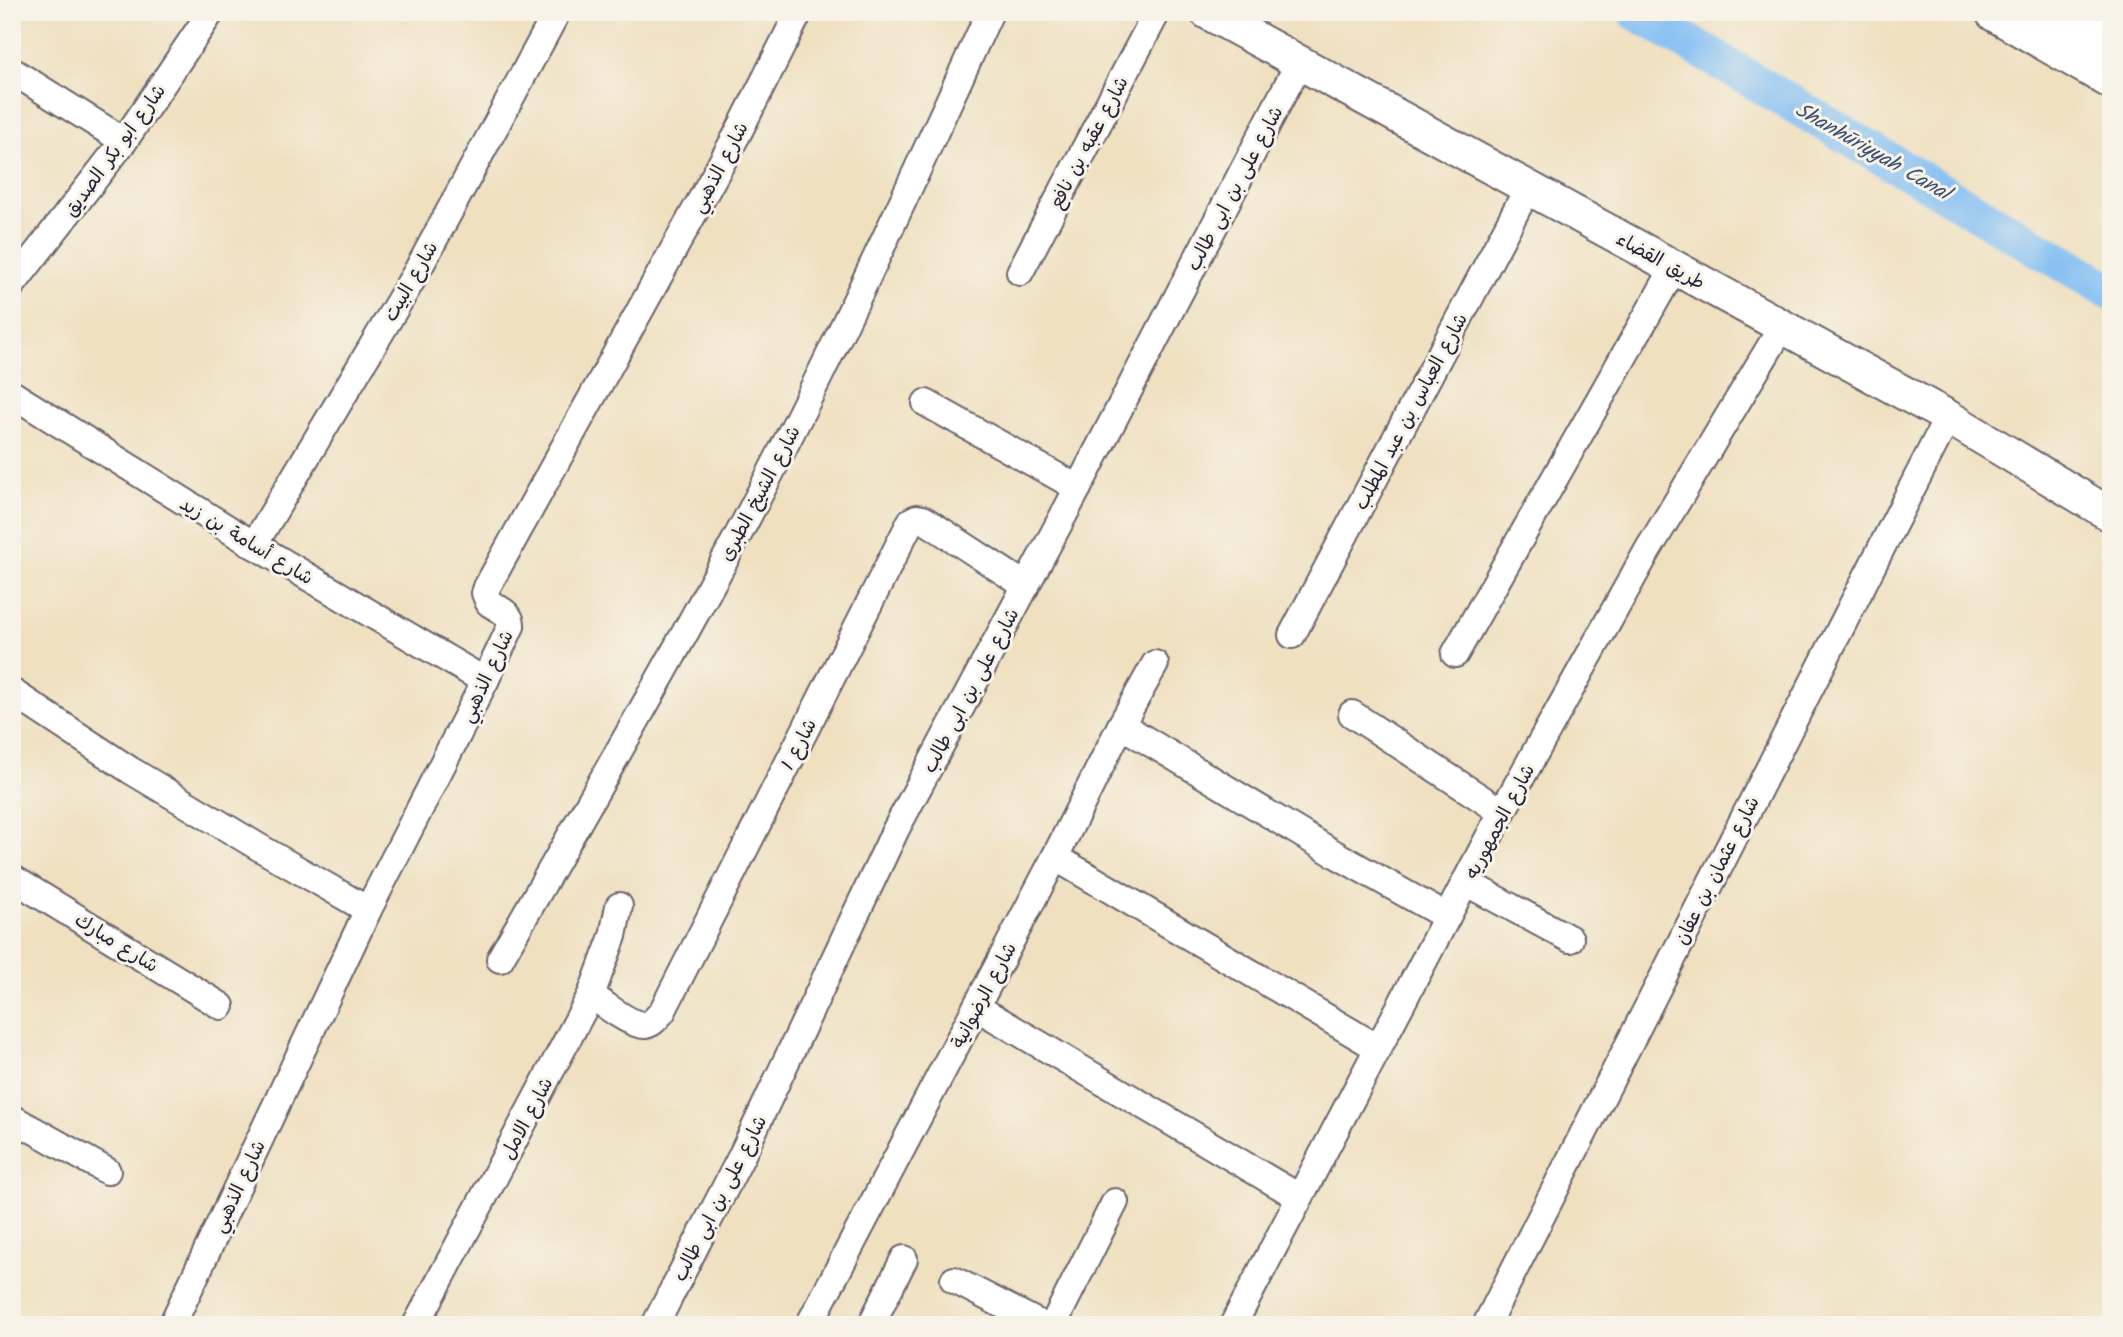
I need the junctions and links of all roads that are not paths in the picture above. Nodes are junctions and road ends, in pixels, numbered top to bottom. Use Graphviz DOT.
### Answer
graph roads {
  1 [pos="211,12"];
  2 [pos="557,12"];
  3 [pos="800,12"];
  4 [pos="990,12"];
  5 [pos="1157,12"];
  6 [pos="1208,12"];
  7 [pos="1995,12"];
  8 [pos="2062,12"];
  9 [pos="2111,40"];
  10 [pos="1299,63"];
  11 [pos="12,71"];
  12 [pos="2111,79"];
  13 [pos="124,141"];
  14 [pos="1528,188"];
  15 [pos="1674,268"];
  16 [pos="1020,272"];
  17 [pos="12,285"];
  18 [pos="1782,327"];
  19 [pos="12,394"];
  20 [pos="926,403"];
  21 [pos="1948,417"];
  22 [pos="1078,488"];
  23 [pos="2111,515"];
  24 [pos="254,545"];
  25 [pos="1026,586"];
  26 [pos="1292,635"];
  27 [pos="1455,654"];
  28 [pos="1155,664"];
  29 [pos="485,681"];
  30 [pos="12,692"];
  31 [pos="1352,714"];
  32 [pos="1121,725"];
  33 [pos="1502,812"];
  34 [pos="1055,857"];
  35 [pos="12,877"];
  36 [pos="1465,882"];
  37 [pos="619,905"];
  38 [pos="368,910"];
  39 [pos="1447,917"];
  40 [pos="1570,939"];
  41 [pos="500,960"];
  42 [pos="591,995"];
  43 [pos="221,1006"];
  44 [pos="976,1007"];
  45 [pos="1378,1048"];
  46 [pos="12,1118"];
  47 [pos="107,1171"];
  48 [pos="1299,1197"];
  49 [pos="1115,1202"];
  50 [pos="904,1259"];
  51 [pos="954,1280"];
  52 [pos="173,1325"];
  53 [pos="416,1325"];
  54 [pos="655,1325"];
  55 [pos="809,1325"];
  56 [pos="871,1325"];
  57 [pos="1042,1325"];
  58 [pos="1053,1325"];
  59 [pos="1233,1325"];
  60 [pos="1486,1325"];
  1 -- 13 [label="street, شارع ابو بكر الصديق"];
  2 -- 24 [label="street, شارع البيت"];
  3 -- 29 [label="street, شارع الذهبي"];
  4 -- 41 [label="street, شارع الشيخ الطبرى"];
  5 -- 16 [label="street, شارع عقبه بن نافع"];
  6 -- 10 [label="street, طريق القضاء"];
  7 -- 12 [label="main road"];
  8 -- 9 [label="main road"];
  10 -- 14 [label="street, طريق القضاء"];
  10 -- 22 [label="street, شارع على بن ابى طالب"];
  11 -- 13 [label="street"];
  13 -- 17 [label="street, شارع ابو بكر الصديق"];
  14 -- 15 [label="street, طريق القضاء"];
  14 -- 26 [label="street, شارع العباس بن عبد المطلب"];
  15 -- 18 [label="street, طريق القضاء"];
  15 -- 27 [label="street"];
  18 -- 21 [label="street, طريق القضاء"];
  18 -- 33 [label="street, شارع الجمهوريه"];
  19 -- 24 [label="street, شارع أسامة بن زيد"];
  20 -- 22 [label="street"];
  21 -- 23 [label="street, طريق القضاء"];
  21 -- 60 [label="street, شارع عثمان بن عفان"];
  22 -- 25 [label="street, شارع على بن ابى طالب"];
  24 -- 29 [label="street, شارع أسامة بن زيد"];
  25 -- 42 [label="street, شارع 1"];
  25 -- 54 [label="street, شارع على بن ابى طالب"];
  28 -- 32 [label="street, شارع الرضوانية"];
  29 -- 38 [label="street, شارع الذهبي"];
  30 -- 38 [label="street"];
  31 -- 33 [label="street"];
  32 -- 34 [label="street, شارع الرضوانية"];
  32 -- 39 [label="street"];
  33 -- 36 [label="street, شارع الجمهوريه"];
  34 -- 44 [label="street, شارع الرضوانية"];
  34 -- 45 [label="street"];
  35 -- 43 [label="street, شارع مبارك"];
  36 -- 39 [label="street, شارع الجمهوريه"];
  36 -- 40 [label="street"];
  37 -- 42 [label="street, شارع الامل"];
  38 -- 52 [label="street, شارع الذهبي"];
  39 -- 45 [label="street, شارع الجمهوريه"];
  42 -- 53 [label="street, شارع الامل"];
  44 -- 48 [label="street"];
  44 -- 55 [label="street, شارع الرضوانية"];
  45 -- 48 [label="street, شارع الجمهوريه"];
  46 -- 47 [label="street"];
  48 -- 59 [label="street, شارع الجمهوريه"];
  49 -- 58 [label="street"];
  50 -- 56 [label="street"];
  51 -- 57 [label="street"];
}
